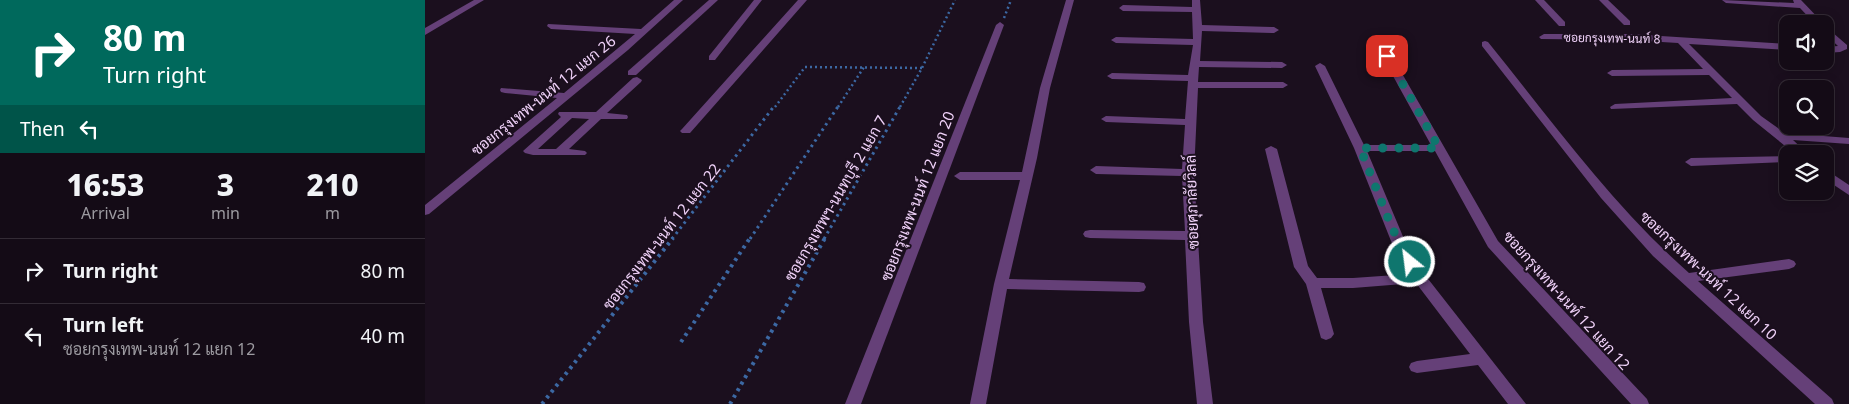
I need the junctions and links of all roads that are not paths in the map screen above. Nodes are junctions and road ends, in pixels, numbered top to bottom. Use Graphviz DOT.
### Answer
graph roads {
  1 [pos="480,0"];
  2 [pos="679,0"];
  3 [pos="714,0"];
  4 [pos="758,0"];
  5 [pos="803,0"];
  6 [pos="1070,0"];
  7 [pos="1539,0"];
  8 [pos="1603,0"];
  9 [pos="1726,0"];
  10 [pos="1799,3"];
  11 [pos="1196,4"];
  12 [pos="1123,8"];
  13 [pos="1811,15"];
  14 [pos="1627,23"];
  15 [pos="1562,24"];
  16 [pos="1000,25"];
  17 [pos="551,26"];
  18 [pos="1197,28"];
  19 [pos="1274,30"];
  20 [pos="425,32"];
  21 [pos="643,32"];
  22 [pos="1834,36"];
  23 [pos="1544,37"];
  24 [pos="1116,40"];
  25 [pos="1680,40"];
  26 [pos="1198,42"];
  27 [pos="1485,44"];
  28 [pos="1779,46"];
  29 [pos="1845,50"];
  30 [pos="1387,56"];
  31 [pos="712,58"];
  32 [pos="1196,64"];
  33 [pos="1282,65"];
  34 [pos="1320,66"];
  35 [pos="1711,72"];
  36 [pos="1612,73"];
  37 [pos="1111,76"];
  38 [pos="1193,82"];
  39 [pos="1283,85"];
  40 [pos="505,90"];
  41 [pos="566,96"];
  42 [pos="1739,101"];
  43 [pos="1615,107"];
  44 [pos="543,114"];
  45 [pos="569,115"];
  46 [pos="599,115"];
  47 [pos="623,117"];
  48 [pos="1106,119"];
  49 [pos="1191,122"];
  50 [pos="686,131"];
  51 [pos="1782,136"];
  52 [pos="1849,141"];
  53 [pos="1792,145"];
  54 [pos="1360,148"];
  55 [pos="1439,148"];
  56 [pos="1271,149"];
  57 [pos="559,152"];
  58 [pos="581,154"];
  59 [pos="1779,159"];
  60 [pos="1691,162"];
  61 [pos="1096,170"];
  62 [pos="1187,173"];
  63 [pos="960,176"];
  64 [pos="1026,176"];
  65 [pos="1834,180"];
  66 [pos="1849,191"];
  67 [pos="425,211"];
  68 [pos="1090,234"];
  69 [pos="1192,236"];
  70 [pos="1789,264"];
  71 [pos="1420,278"];
  72 [pos="1685,278"];
  73 [pos="1313,283"];
  74 [pos="1001,284"];
  75 [pos="1139,287"];
  76 [pos="1326,334"];
  77 [pos="1482,358"];
  78 [pos="1417,366"];
  79 [pos="853,404"];
  80 [pos="978,404"];
  81 [pos="1205,404"];
  82 [pos="1518,404"];
  83 [pos="1641,404"];
  84 [pos="1826,404"];
  1 -- 20 [label="street"];
  2 -- 21 [label="street, ซอยกรุงเทพ-นนท์ 12 แยก 26"];
  3 -- 46 [label="street"];
  4 -- 31 [label="street"];
  5 -- 50 [label="street"];
  6 -- 64 [label="street"];
  7 -- 15 [label="street"];
  8 -- 14 [label="street"];
  9 -- 10 [label="street"];
  10 -- 13 [label="street"];
  11 -- 12 [label="street"];
  11 -- 18 [label="street, ซอยศุภาลัยวิลล์"];
  16 -- 79 [label="street, ซอยกรุงเทพ-นนท์ 12 แยก 20"];
  17 -- 21 [label="street"];
  18 -- 19 [label="street"];
  18 -- 26 [label="street, ซอยศุภาลัยวิลล์"];
  21 -- 41 [label="street, ซอยกรุงเทพ-นนท์ 12 แยก 26"];
  22 -- 29 [label="street"];
  23 -- 25 [label="street, ซอยกรุงเทพ-นนท์ 8"];
  24 -- 26 [label="street"];
  25 -- 28 [label="street, ซอยกรุงเทพ-นนท์ 8"];
  25 -- 35 [label="street, ซอยกรุงเทพ-นนท์ 8"];
  26 -- 32 [label="street, ซอยศุภาลัยวิลล์"];
  27 -- 72 [label="street, ซอยกรุงเทพ-นนท์ 12 แยก 10"];
  30 -- 55 [label="street, ซอยกรุงเทพ-นนท์ 12 แยก 12"];
  32 -- 33 [label="street"];
  32 -- 38 [label="street, ซอยศุภาลัยวิลล์"];
  34 -- 54 [label="street"];
  35 -- 36 [label="street"];
  35 -- 42 [label="street, ซอยกรุงเทพ-นนท์ 8"];
  37 -- 38 [label="street"];
  38 -- 39 [label="street"];
  38 -- 49 [label="street, ซอยศุภาลัยวิลล์"];
  40 -- 41 [label="street"];
  41 -- 44 [label="street, ซอยกรุงเทพ-นนท์ 12 แยก 26"];
  42 -- 43 [label="street"];
  42 -- 51 [label="street, ซอยกรุงเทพ-นนท์ 8"];
  44 -- 45 [label="street"];
  44 -- 67 [label="street, ซอยกรุงเทพ-นนท์ 12 แยก 26"];
  45 -- 46 [label="street"];
  45 -- 57 [label="street"];
  46 -- 47 [label="street"];
  46 -- 57 [label="street"];
  48 -- 49 [label="street"];
  49 -- 62 [label="street, ซอยศุภาลัยวิลล์"];
  51 -- 52 [label="street"];
  51 -- 53 [label="street, ซอยกรุงเทพ-นนท์ 8"];
  54 -- 55 [label="street"];
  54 -- 71 [label="street"];
  55 -- 83 [label="street, ซอยกรุงเทพ-นนท์ 12 แยก 12"];
  56 -- 73 [label="street"];
  57 -- 58 [label="street"];
  59 -- 60 [label="street"];
  61 -- 62 [label="street"];
  62 -- 69 [label="street, ซอยศุภาลัยวิลล์"];
  63 -- 64 [label="street"];
  64 -- 74 [label="street"];
  65 -- 66 [label="street"];
  68 -- 69 [label="street"];
  69 -- 81 [label="street, ซอยศุภาลัยวิลล์"];
  70 -- 72 [label="street"];
  71 -- 73 [label="street"];
  71 -- 77 [label="street"];
  72 -- 84 [label="street, ซอยกรุงเทพ-นนท์ 12 แยก 10"];
  73 -- 76 [label="street"];
  74 -- 75 [label="street"];
  74 -- 80 [label="street"];
  77 -- 78 [label="street"];
  77 -- 82 [label="street"];
}
